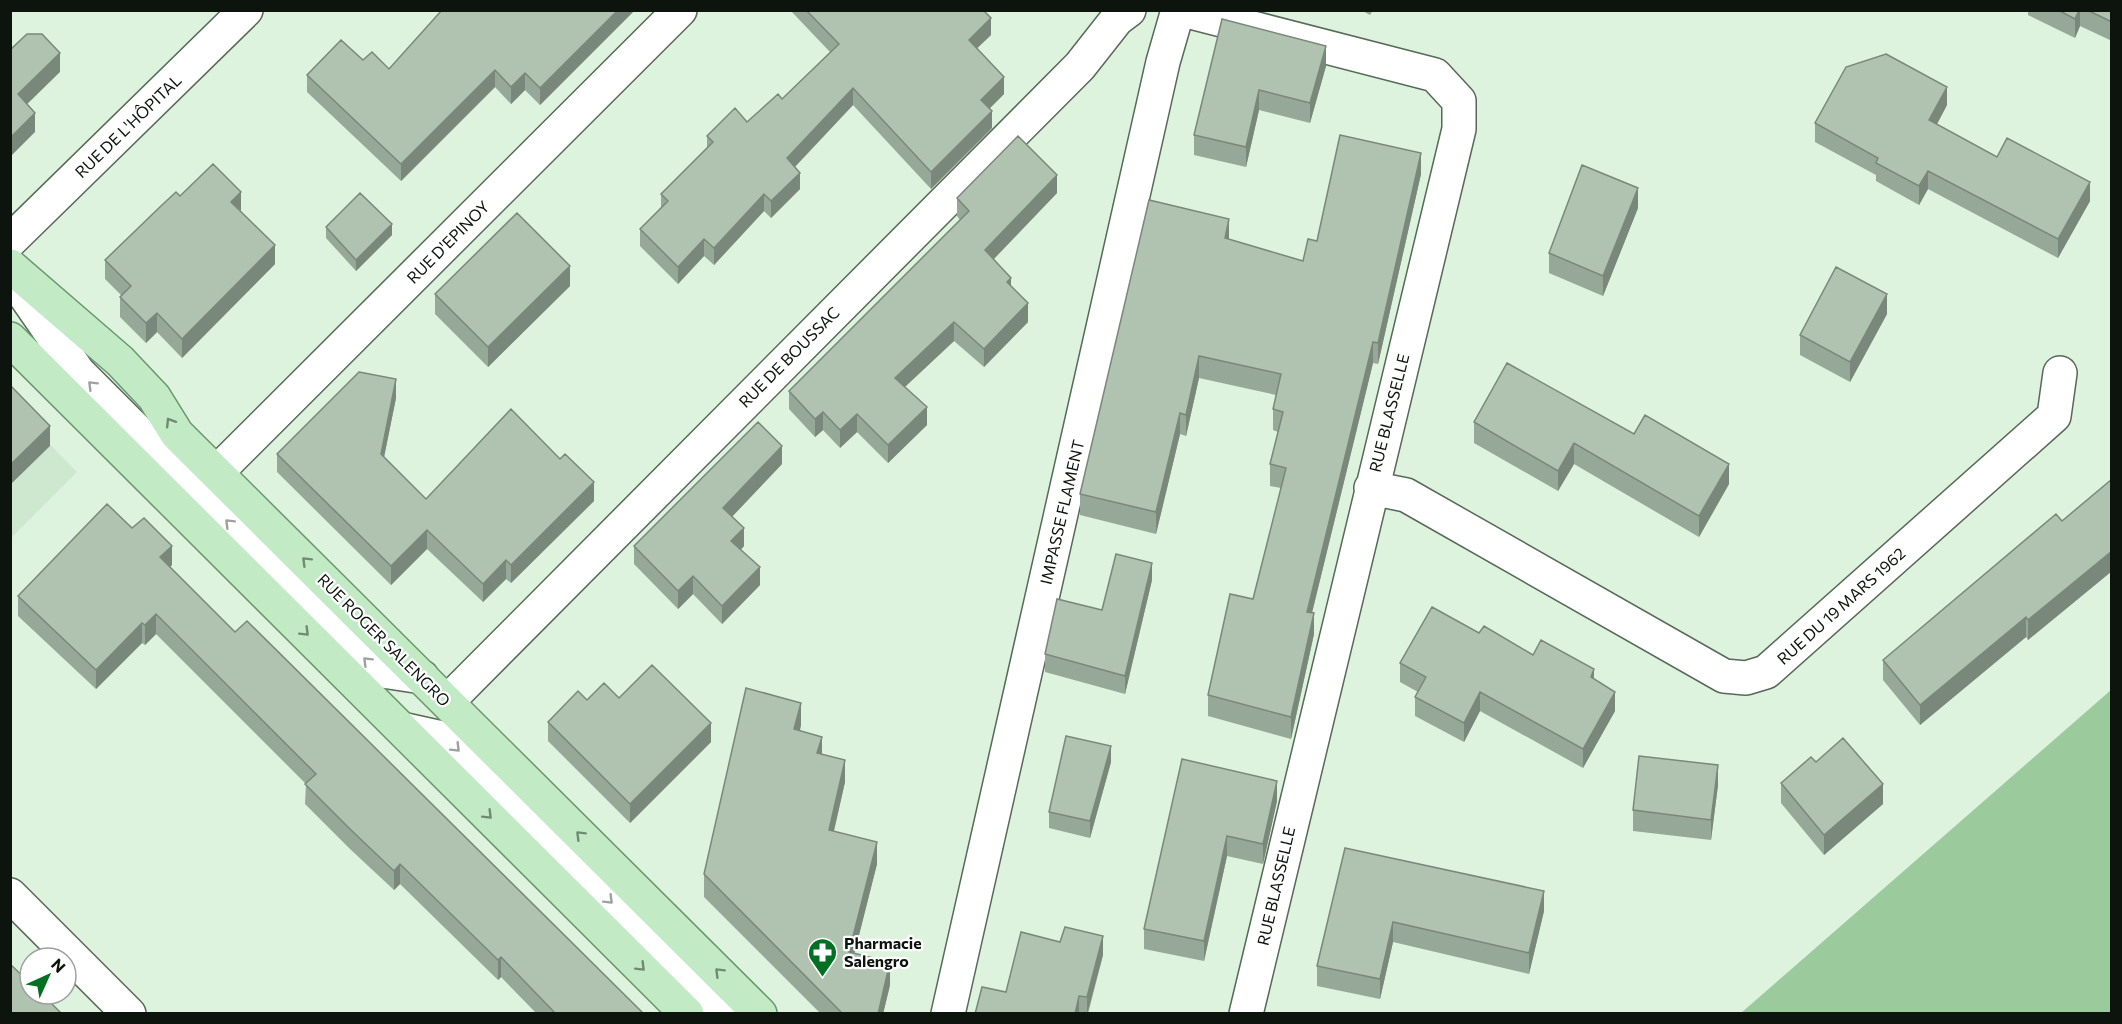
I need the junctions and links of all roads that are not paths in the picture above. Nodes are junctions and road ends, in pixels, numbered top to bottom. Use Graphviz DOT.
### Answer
graph roads {
  1 [pos="246,10"];
  2 [pos="680,10"];
  3 [pos="1178,10"];
  4 [pos="1183,10"];
  5 [pos="1118,13"];
  6 [pos="10,241"];
  7 [pos="10,266"];
  8 [pos="10,274"];
  9 [pos="10,339"];
  10 [pos="2060,373"];
  11 [pos="216,473"];
  12 [pos="1371,488"];
  13 [pos="422,677"];
  14 [pos="447,702"];
  15 [pos="402,729"];
  16 [pos="10,895"];
  17 [pos="129,1014"];
  18 [pos="687,1014"];
  19 [pos="722,1014"];
  20 [pos="760,1014"];
  21 [pos="948,1014"];
  22 [pos="1246,1014"];
  1 -- 6 [label="street, RUE DE L'HÔPITAL"];
  2 -- 11 [label="street, RUE D'EPINOY"];
  3 -- 21 [label="street, IMPASSE FLAMENT"];
  4 -- 12 [label="street, RUE BLASSELLE"];
  5 -- 14 [label="street, RUE DE BOUSSAC"];
  11 -- 7 [label="main road, RUE ROGER SALENGRO, one-way"];
  13 -- 8 [label="street, one-way"];
  9 -- 15 [label="main road, one-way"];
  10 -- 12 [label="street, RUE DU 19 MARS 1962"];
  13 -- 11 [label="main road, RUE ROGER SALENGRO, one-way"];
  12 -- 22 [label="street, RUE BLASSELLE"];
  13 -- 14 [label="main road, RUE ROGER SALENGRO"];
  20 -- 14 [label="main road, RUE ROGER SALENGRO, one-way"];
  15 -- 18 [label="main road, one-way"];
  15 -- 19 [label="street, one-way"];
  16 -- 17 [label="street"];
}
